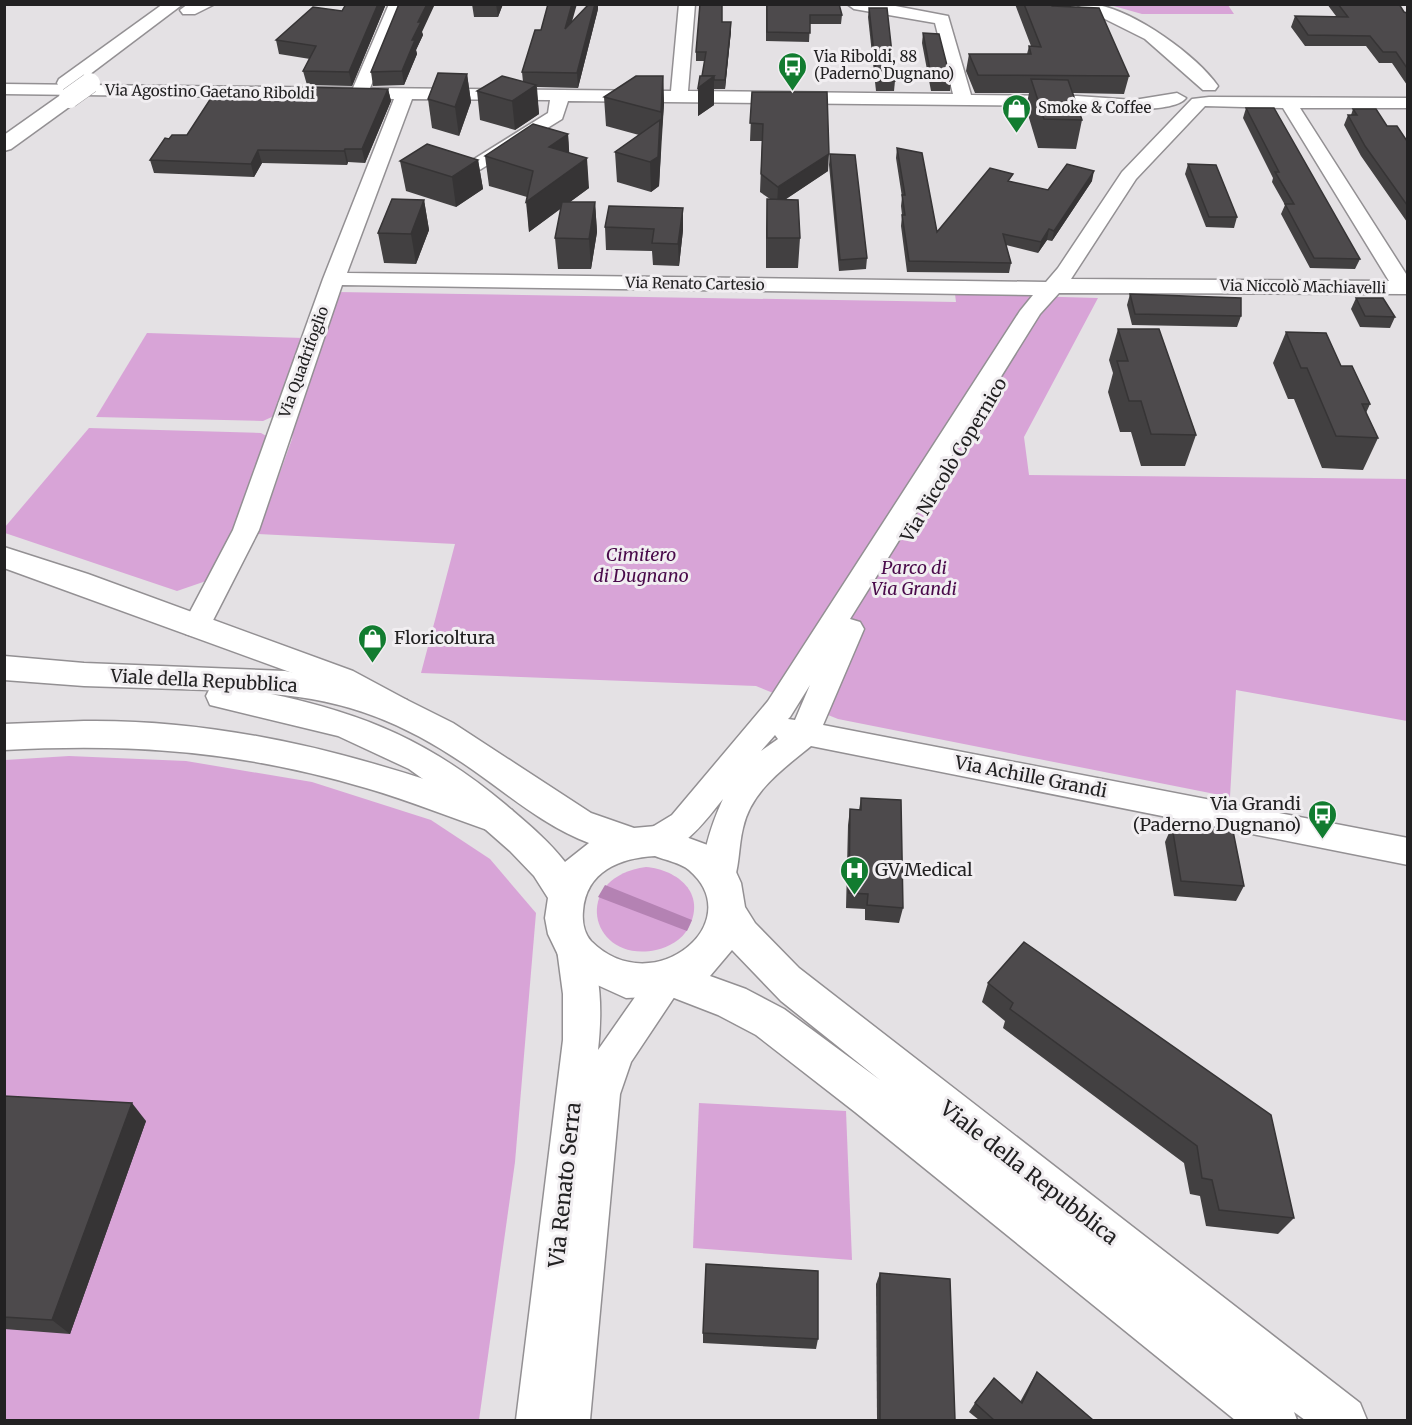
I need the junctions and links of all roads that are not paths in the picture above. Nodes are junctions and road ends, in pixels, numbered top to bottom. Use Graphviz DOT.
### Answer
graph roads {
  1 [pos="207,4"];
  2 [pos="397,4"];
  3 [pos="687,4"];
  4 [pos="854,4"];
  5 [pos="1082,4"];
  6 [pos="187,6"];
  7 [pos="1127,22"];
  8 [pos="4,89"];
  9 [pos="67,90"];
  10 [pos="359,94"];
  11 [pos="405,94"];
  12 [pos="1192,94"];
  13 [pos="560,96"];
  14 [pos="679,97"];
  15 [pos="963,99"];
  16 [pos="1106,102"];
  17 [pos="1285,102"];
  18 [pos="1407,103"];
  19 [pos="1157,124"];
  20 [pos="4,127"];
  21 [pos="4,145"];
  22 [pos="473,168"];
  23 [pos="334,279"];
  24 [pos="1055,286"];
  25 [pos="4,557"];
  26 [pos="196,627"];
  27 [pos="4,668"];
  28 [pos="96,675"];
  29 [pos="395,709"];
  30 [pos="779,709"];
  31 [pos="803,736"];
  32 [pos="4,737"];
  33 [pos="499,820"];
  34 [pos="643,842"];
  35 [pos="1407,852"];
  36 [pos="724,895"];
  37 [pos="565,896"];
  38 [pos="574,949"];
  39 [pos="669,978"];
  40 [pos="538,1420"];
  41 [pos="568,1420"];
  42 [pos="1273,1420"];
  43 [pos="1343,1420"];
  1 -- 6 [label="main road"];
  2 -- 10 [label="street"];
  3 -- 14 [label="street"];
  4 -- 15 [label="street"];
  5 -- 7 [label="street"];
  6 -- 9 [label="main road"];
  6 -- 9 [label="main road, bridge"];
  7 -- 12 [label="street"];
  7 -- 12 [label="street"];
  8 -- 10 [label="street, Via Agostino Gaetano Riboldi"];
  9 -- 20 [label="main road"];
  9 -- 21 [label="main road"];
  10 -- 11 [label="street, Via Agostino Gaetano Riboldi"];
  11 -- 13 [label="street, Via Agostino Gaetano Riboldi"];
  11 -- 23 [label="street, Via Quadrifoglio"];
  12 -- 16 [label="street, Via Agostino Gaetano Riboldi"];
  12 -- 17 [label="street, Via Agostino Gaetano Riboldi"];
  12 -- 19 [label="street, Via Niccolò Copernico"];
  12 -- 24 [label="street, Via Niccolò Copernico"];
  13 -- 14 [label="street, Via Agostino Gaetano Riboldi"];
  13 -- 22 [label="street"];
  14 -- 15 [label="street, Via Agostino Gaetano Riboldi"];
  15 -- 16 [label="street, Via Agostino Gaetano Riboldi"];
  16 -- 19 [label="street"];
  17 -- 18 [label="street, Via Agostino Gaetano Riboldi"];
  17 -- 24 [label="street, Via Niccolò Machiavelli"];
  19 -- 24 [label="street, Via Niccolò Copernico"];
  23 -- 24 [label="street, Via Renato Cartesio"];
  23 -- 26 [label="street, Via Quadrifoglio"];
  24 -- 30 [label="street, Via Niccolò Copernico"];
  24 -- 31 [label="street, Via Niccolò Copernico"];
  25 -- 26 [label="main road"];
  26 -- 29 [label="main road"];
  27 -- 28 [label="main road"];
  28 -- 29 [label="main road, Viale della Repubblica"];
  28 -- 33 [label="main road, Viale della Repubblica"];
  29 -- 34 [label="main road, Viale della Repubblica"];
  30 -- 31 [label="street, Via Achille Grandi"];
  30 -- 34 [label="street, Via Niccolò Copernico"];
  31 -- 35 [label="street, Via Achille Grandi"];
  31 -- 36 [label="street, Via Niccolò Copernico"];
  32 -- 33 [label="main road"];
  33 -- 37 [label="main road, Viale della Repubblica"];
  34 -- 36 [label="main road"];
  34 -- 37 [label="main road"];
  36 -- 39 [label="main road"];
  36 -- 43 [label="main road, Viale della Repubblica"];
  37 -- 38 [label="main road"];
  38 -- 39 [label="main road"];
  38 -- 40 [label="street, Via Renato Serra"];
  39 -- 41 [label="street, Via Renato Serra"];
  39 -- 42 [label="main road, Viale della Repubblica"];
}
